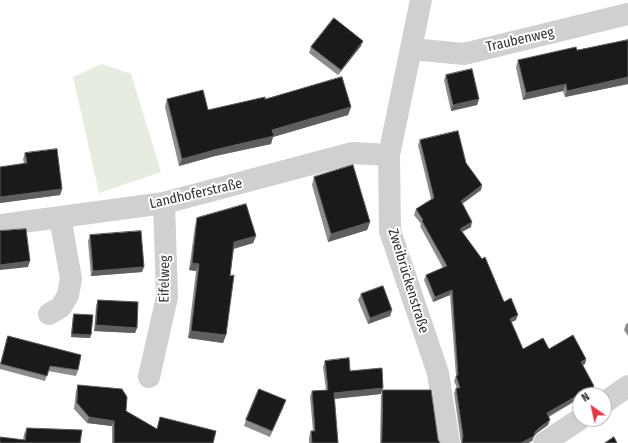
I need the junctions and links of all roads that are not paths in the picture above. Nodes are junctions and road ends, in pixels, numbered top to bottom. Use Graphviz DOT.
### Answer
graph roads {
  1 [pos="421,0"];
  2 [pos="628,14"];
  3 [pos="411,49"];
  4 [pos="389,155"];
  5 [pos="164,203"];
  6 [pos="60,217"];
  7 [pos="0,225"];
  8 [pos="49,314"];
  9 [pos="149,378"];
  10 [pos="628,386"];
  11 [pos="612,397"];
  12 [pos="572,424"];
  13 [pos="449,443"];
  14 [pos="544,443"];
  1 -- 3 [label="street, Zweibrückenstraße"];
  2 -- 3 [label="street, Traubenweg"];
  3 -- 4 [label="street, Zweibrückenstraße"];
  4 -- 5 [label="street, Landhoferstraße"];
  4 -- 13 [label="street, Zweibrückenstraße"];
  5 -- 6 [label="street, Landhoferstraße"];
  5 -- 9 [label="street, Eifelweg"];
  6 -- 7 [label="street, Landhoferstraße"];
  6 -- 8 [label="street"];
  10 -- 11 [label="street"];
  12 -- 14 [label="street"];
}
